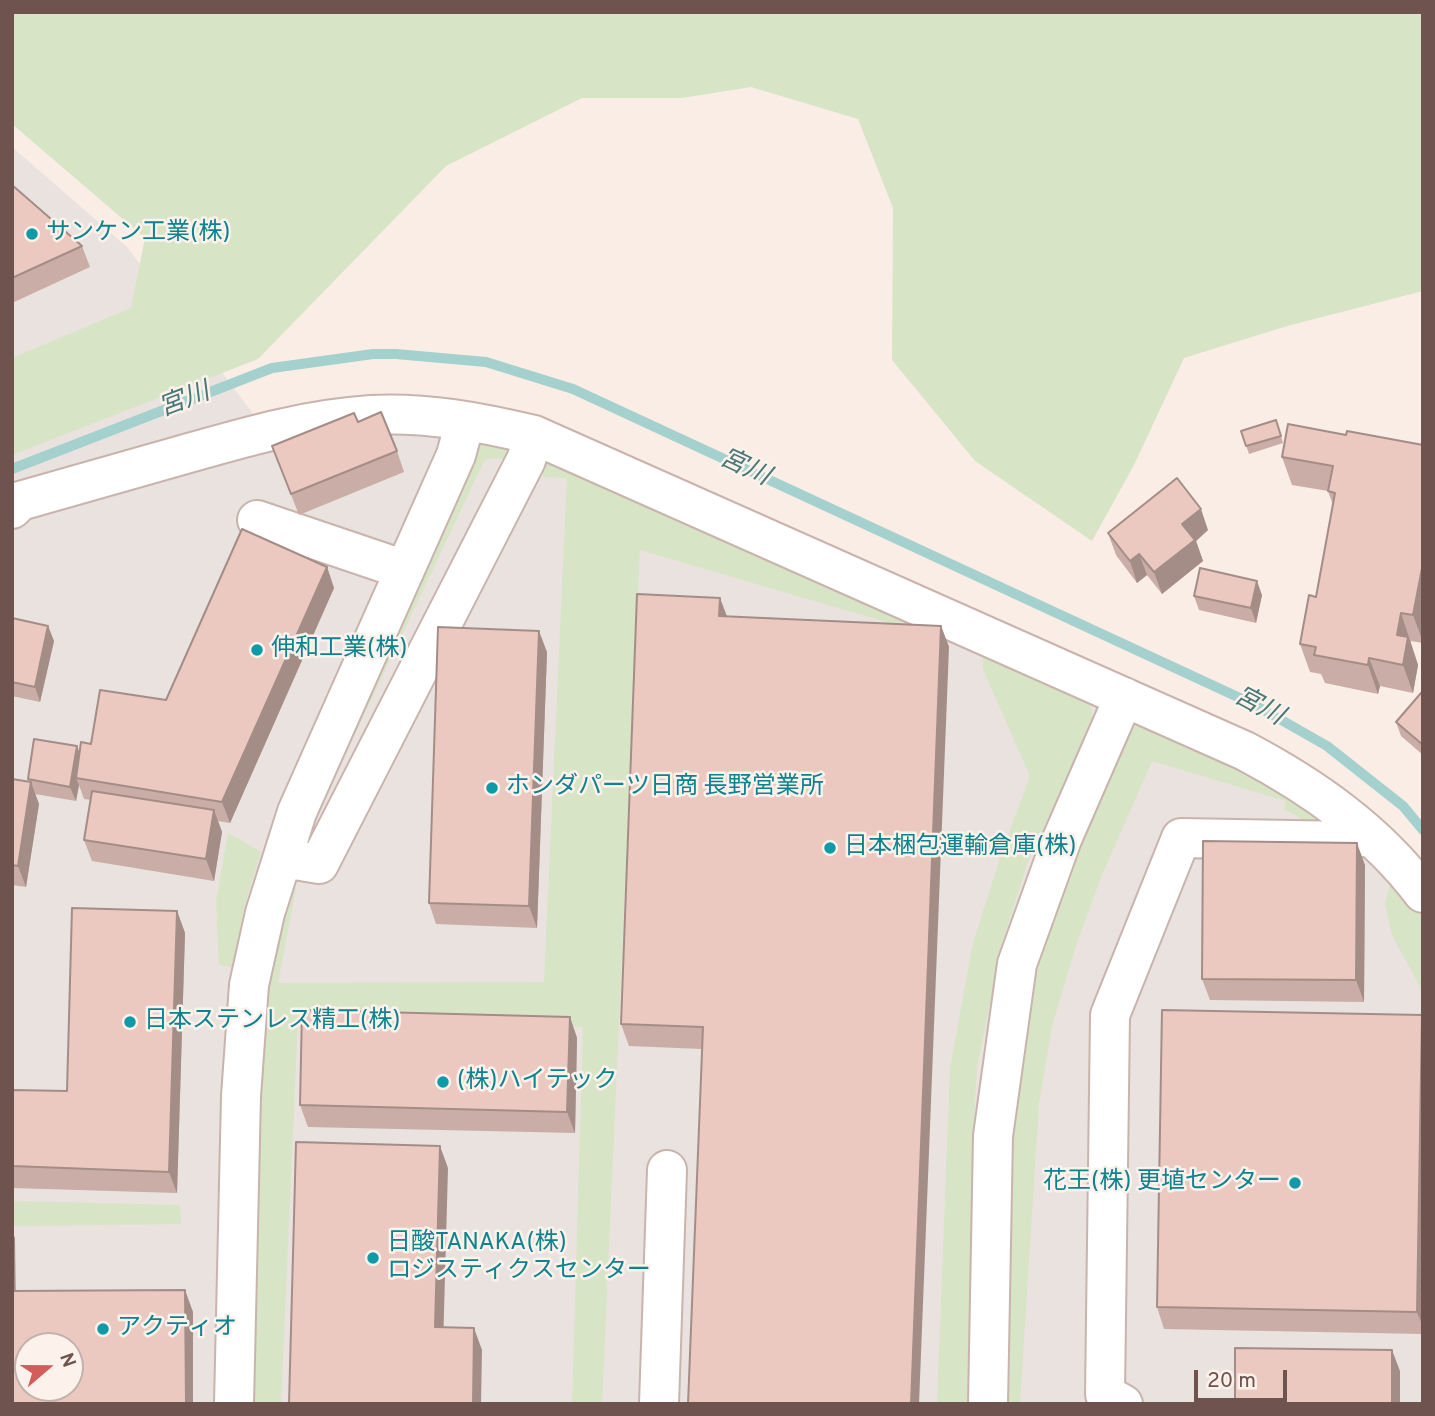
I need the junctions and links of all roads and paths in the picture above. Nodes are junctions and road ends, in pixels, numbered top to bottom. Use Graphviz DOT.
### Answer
graph roads {
  1 [pos="465,422"];
  2 [pos="534,435"];
  3 [pos="12,509"];
  4 [pos="257,520"];
  5 [pos="405,570"];
  6 [pos="1124,698"];
  7 [pos="1368,834"];
  8 [pos="283,858"];
  9 [pos="1423,893"];
  10 [pos="667,1170"];
  11 [pos="234,1404"];
  12 [pos="659,1404"];
  13 [pos="988,1404"];
  14 [pos="1123,1404"];
  1 -- 2 [label="street"];
  1 -- 3 [label="street"];
  1 -- 5 [label="street"];
  2 -- 6 [label="street"];
  2 -- 8 [label="street"];
  4 -- 5 [label="street"];
  5 -- 8 [label="street"];
  6 -- 7 [label="street"];
  6 -- 13 [label="street"];
  7 -- 9 [label="street"];
  7 -- 14 [label="street"];
  8 -- 11 [label="street"];
  10 -- 12 [label="street"];
}
